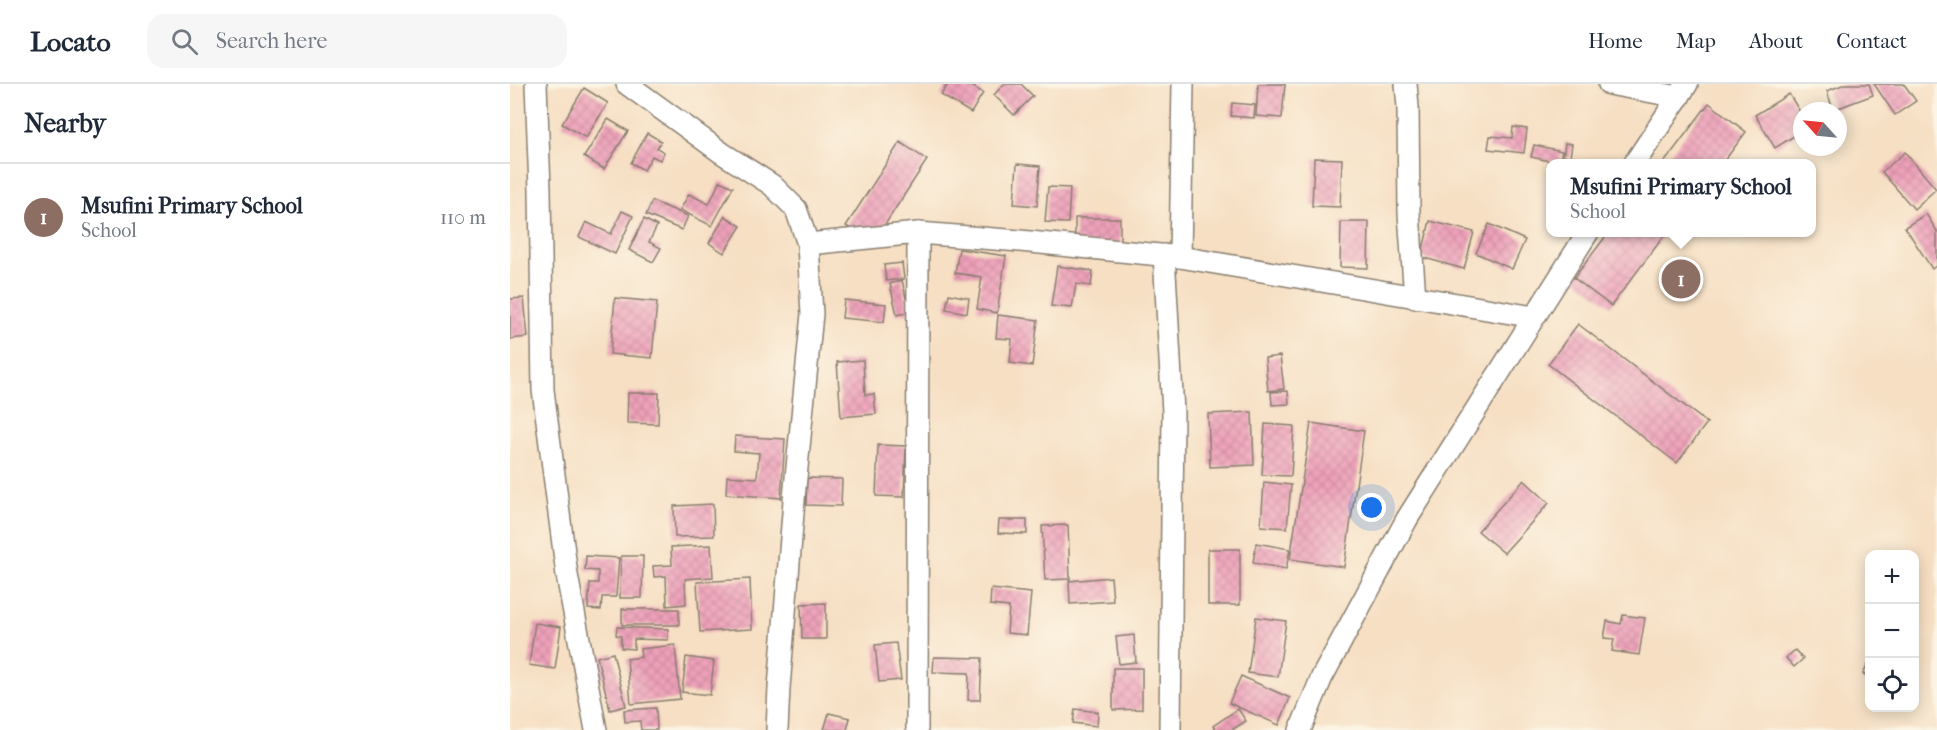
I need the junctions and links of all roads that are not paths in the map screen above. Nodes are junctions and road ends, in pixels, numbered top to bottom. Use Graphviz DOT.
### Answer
graph roads {
  1 [pos="536,84"];
  2 [pos="627,84"];
  3 [pos="1183,84"];
  4 [pos="1406,84"];
  5 [pos="1609,84"];
  6 [pos="1683,90"];
  7 [pos="1637,159"];
  8 [pos="918,233"];
  9 [pos="1585,237"];
  10 [pos="808,244"];
  11 [pos="1172,256"];
  12 [pos="1415,298"];
  13 [pos="1534,317"];
  14 [pos="596,730"];
  15 [pos="777,730"];
  16 [pos="917,730"];
  17 [pos="1170,730"];
  18 [pos="1300,730"];
  1 -- 14 [label="street"];
  2 -- 10 [label="street"];
  3 -- 11 [label="street"];
  4 -- 12 [label="street"];
  5 -- 6 [label="street"];
  6 -- 7 [label="street"];
  8 -- 10 [label="street"];
  8 -- 11 [label="street"];
  8 -- 16 [label="street"];
  9 -- 13 [label="street"];
  10 -- 15 [label="street"];
  11 -- 12 [label="street"];
  11 -- 17 [label="street"];
  12 -- 13 [label="street"];
  13 -- 18 [label="street"];
}
